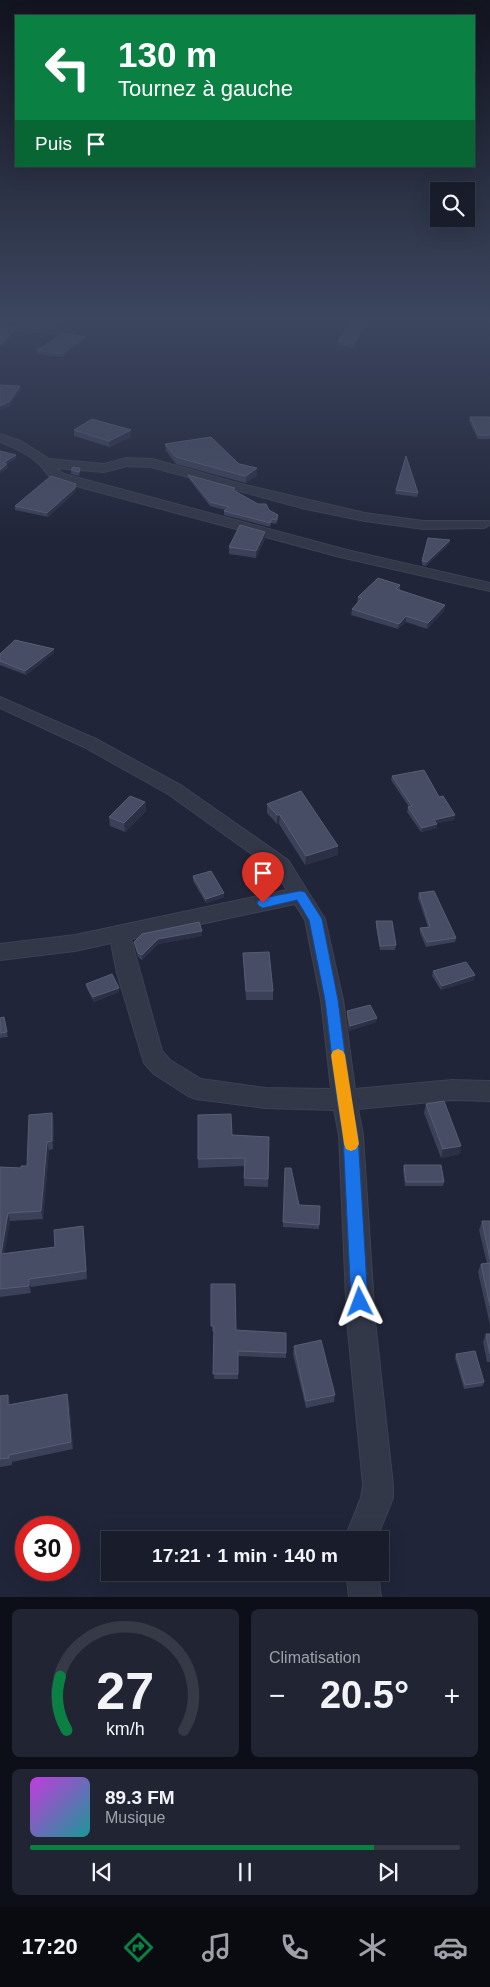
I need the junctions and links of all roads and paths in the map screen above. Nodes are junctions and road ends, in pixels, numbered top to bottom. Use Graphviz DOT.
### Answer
graph roads {
  1 [pos="0,438"];
  2 [pos="46,463"];
  3 [pos="484,524"];
  4 [pos="490,587"];
  5 [pos="0,702"];
  6 [pos="300,895"];
  7 [pos="119,934"];
  8 [pos="0,952"];
  9 [pos="490,1091"];
  10 [pos="344,1100"];
  11 [pos="364,1531"];
  12 [pos="363,1581"];
  13 [pos="365,1597"];
  1 -- 2 [label="street"];
  2 -- 3 [label="street"];
  2 -- 4 [label="street"];
  5 -- 6 [label="street"];
  6 -- 7 [label="street"];
  6 -- 10 [label="street"];
  7 -- 8 [label="street"];
  7 -- 10 [label="street"];
  9 -- 10 [label="street"];
  10 -- 11 [label="street"];
  12 -- 13 [label="street"];
}
